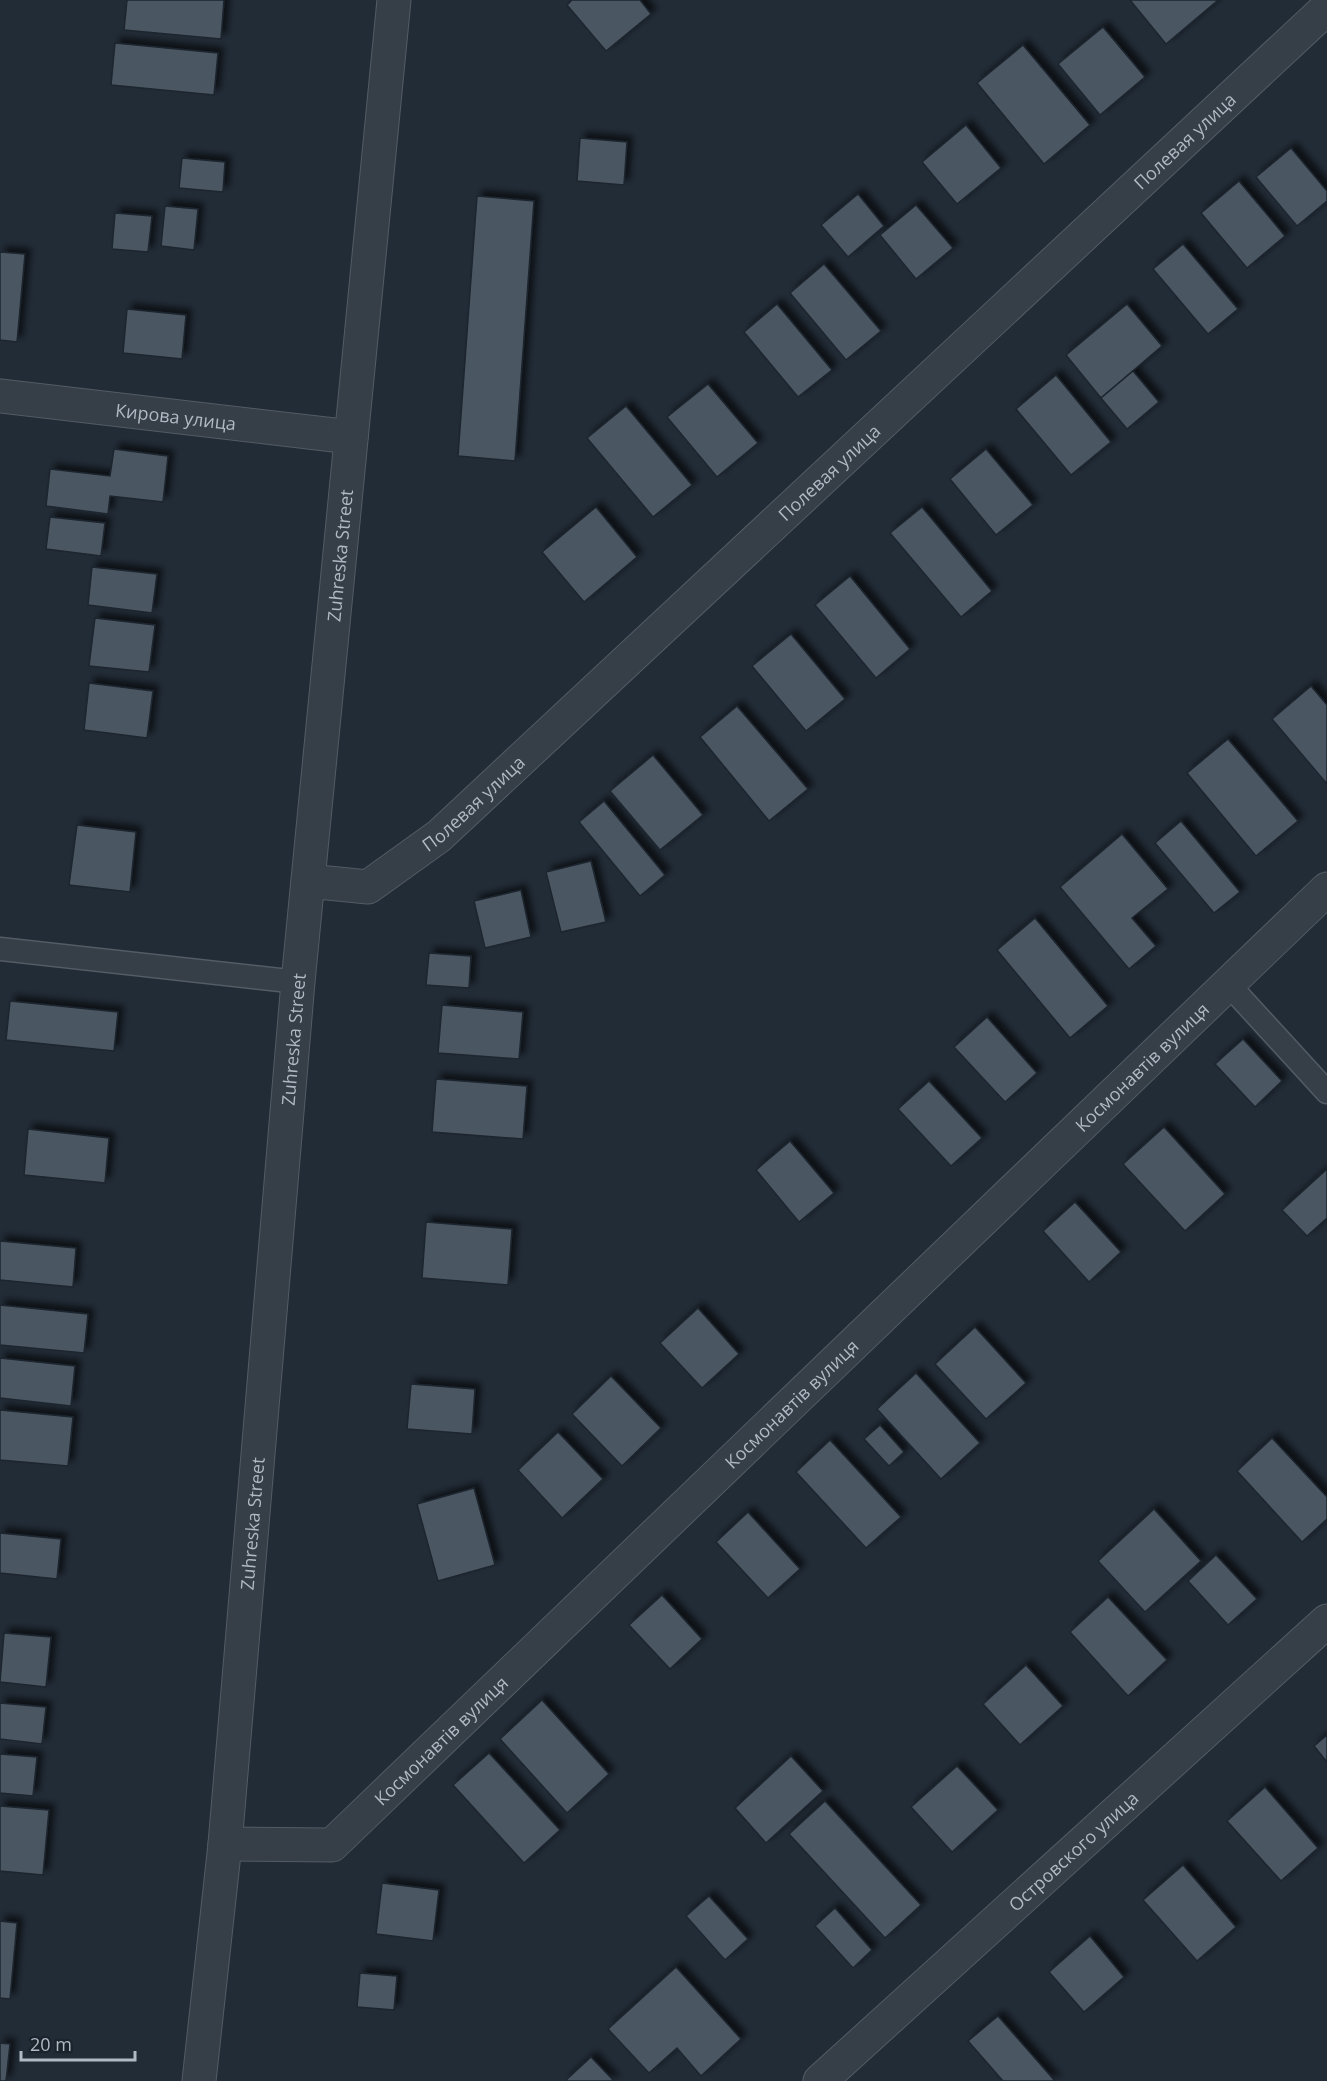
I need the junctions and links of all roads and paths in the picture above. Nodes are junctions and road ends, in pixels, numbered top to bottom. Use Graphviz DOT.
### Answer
graph roads {
  1 [pos="394,0"];
  2 [pos="1327,8"];
  3 [pos="0,396"];
  4 [pos="351,437"];
  5 [pos="308,881"];
  6 [pos="1327,889"];
  7 [pos="0,949"];
  8 [pos="298,982"];
  9 [pos="1229,985"];
  10 [pos="1327,1092"];
  11 [pos="1327,1621"];
  12 [pos="225,1844"];
  13 [pos="199,2081"];
  14 [pos="820,2081"];
  1 -- 4 [label="street, Zuhreska Street"];
  2 -- 5 [label="street, Полевая улица"];
  3 -- 4 [label="street, Кирова улица"];
  4 -- 5 [label="street, Zuhreska Street"];
  5 -- 8 [label="street, Zuhreska Street"];
  6 -- 9 [label="street, Космонавтів вулиця"];
  7 -- 8 [label="lane"];
  8 -- 12 [label="street, Zuhreska Street"];
  9 -- 10 [label="lane"];
  9 -- 12 [label="street, Космонавтів вулиця"];
  11 -- 14 [label="street, Островского улица"];
  12 -- 13 [label="street, Zuhreska Street"];
}
